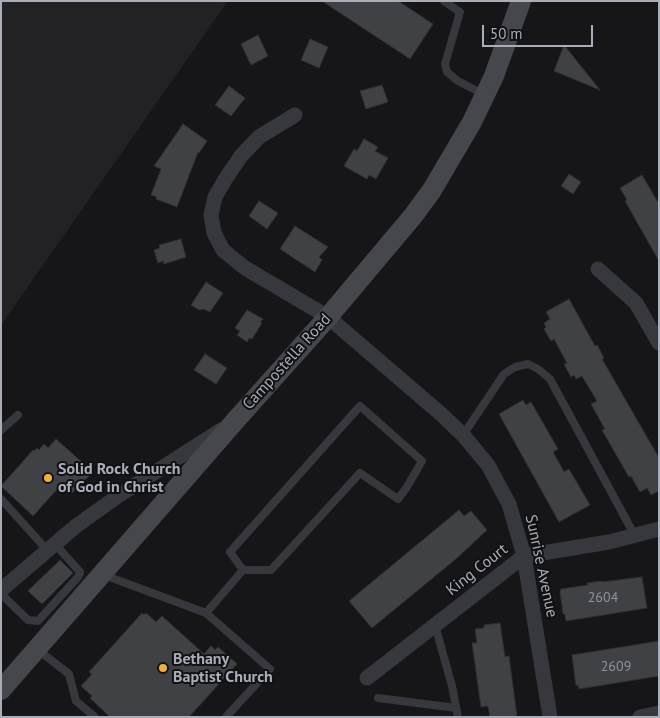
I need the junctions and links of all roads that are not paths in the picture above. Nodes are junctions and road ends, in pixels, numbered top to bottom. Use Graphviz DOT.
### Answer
graph roads {
  1 [pos="444,1"];
  2 [pos="521,1"];
  3 [pos="484,95"];
  4 [pos="295,115"];
  5 [pos="598,269"];
  6 [pos="328,317"];
  7 [pos="659,343"];
  8 [pos="18,416"];
  9 [pos="235,421"];
  10 [pos="1,430"];
  11 [pos="463,435"];
  12 [pos="1,499"];
  13 [pos="659,529"];
  14 [pos="635,536"];
  15 [pos="51,547"];
  16 [pos="524,556"];
  17 [pos="243,570"];
  18 [pos="102,574"];
  19 [pos="1,590"];
  20 [pos="1,594"];
  21 [pos="206,613"];
  22 [pos="435,625"];
  23 [pos="36,649"];
  24 [pos="367,678"];
  25 [pos="1,690"];
  26 [pos="378,698"];
  27 [pos="456,708"];
  28 [pos="95,717"];
  29 [pos="226,717"];
  30 [pos="458,717"];
  31 [pos="550,717"];
  1 -- 3 [label="lane"];
  2 -- 3 [label="main road, Campostella Road"];
  3 -- 6 [label="main road, Campostella Road"];
  4 -- 6 [label="street, Sunrise Avenue"];
  5 -- 7 [label="street"];
  6 -- 9 [label="main road, Campostella Road"];
  6 -- 11 [label="street, Sunrise Avenue"];
  8 -- 10 [label="lane"];
  9 -- 15 [label="street"];
  9 -- 18 [label="main road, Campostella Road"];
  11 -- 14 [label="lane"];
  11 -- 16 [label="street, Sunrise Avenue"];
  12 -- 15 [label="lane"];
  13 -- 14 [label="street, King Court"];
  14 -- 16 [label="street, King Court"];
  15 -- 19 [label="street"];
  15 -- 20 [label="lane"];
  16 -- 22 [label="street, King Court"];
  16 -- 31 [label="street, Sunrise Avenue"];
  17 -- 17 [label="lane"];
  17 -- 21 [label="lane"];
  18 -- 21 [label="lane"];
  18 -- 23 [label="main road, Campostella Road"];
  21 -- 29 [label="lane"];
  22 -- 24 [label="street, King Court"];
  22 -- 27 [label="lane"];
  23 -- 25 [label="main road, Campostella Road"];
  23 -- 28 [label="lane"];
  26 -- 27 [label="lane"];
  27 -- 30 [label="lane"];
}
